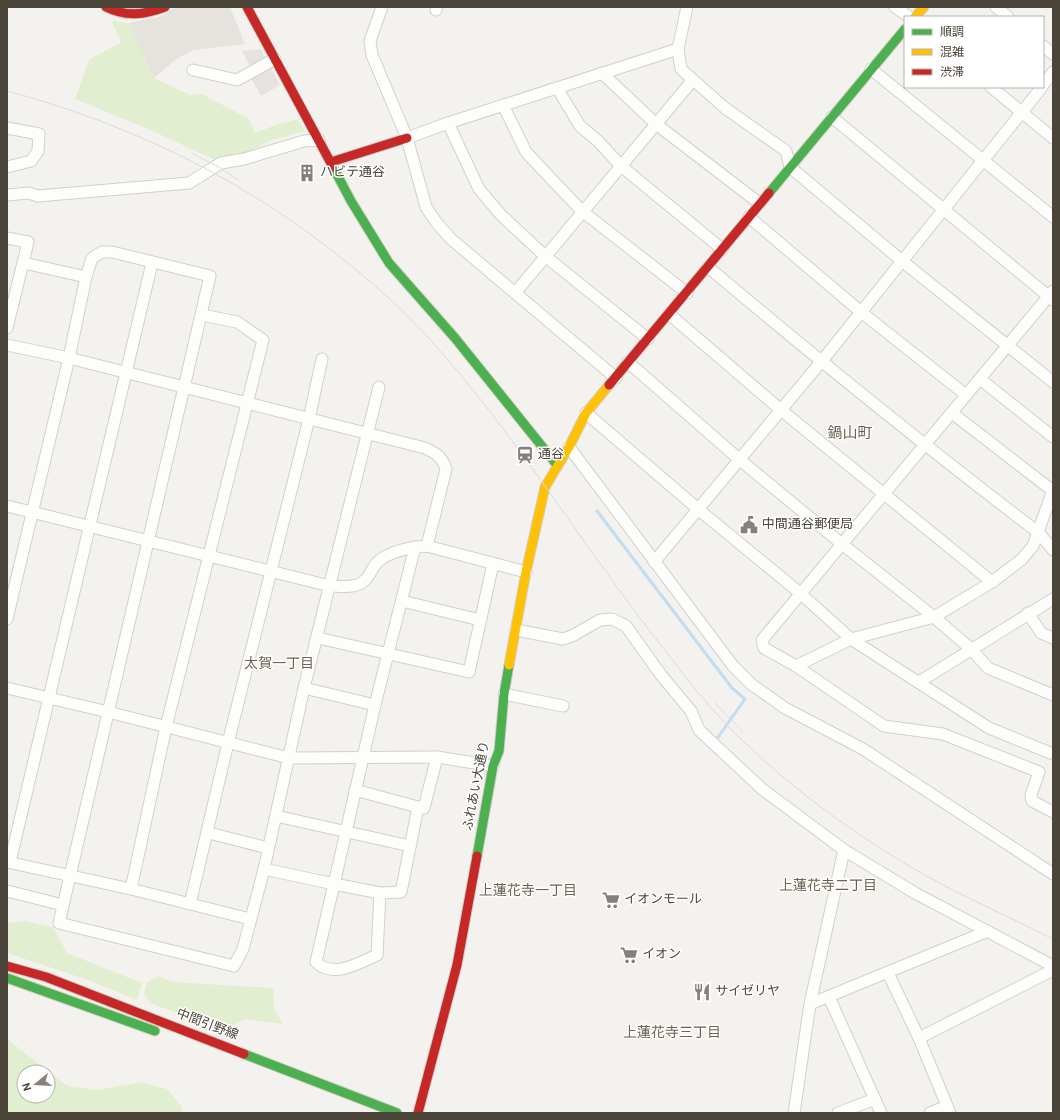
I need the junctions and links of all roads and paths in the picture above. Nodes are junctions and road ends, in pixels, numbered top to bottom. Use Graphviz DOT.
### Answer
graph roads {
  1 [pos="106,7"];
  2 [pos="165,7"];
  3 [pos="247,7"];
  4 [pos="382,7"];
  5 [pos="687,7"];
  6 [pos="895,7"];
  7 [pos="924,7"];
  8 [pos="996,7"];
  9 [pos="908,16"];
  10 [pos="916,16"];
  11 [pos="1007,16"];
  12 [pos="904,30"];
  13 [pos="1044,47"];
  14 [pos="678,49"];
  15 [pos="1053,54"];
  16 [pos="275,59"];
  17 [pos="871,69"];
  18 [pos="194,70"];
  19 [pos="1053,72"];
  20 [pos="602,73"];
  21 [pos="692,81"];
  22 [pos="1044,83"];
  23 [pos="557,88"];
  24 [pos="992,88"];
  25 [pos="1041,88"];
  26 [pos="503,105"];
  27 [pos="1022,113"];
  28 [pos="832,117"];
  29 [pos="448,122"];
  30 [pos="656,124"];
  31 [pos="7,128"];
  32 [pos="407,138"];
  33 [pos="1053,138"];
  34 [pos="319,140"];
  35 [pos="983,161"];
  36 [pos="331,162"];
  37 [pos="621,166"];
  38 [pos="7,167"];
  39 [pos="790,167"];
  40 [pos="7,195"];
  41 [pos="760,203"];
  42 [pos="944,210"];
  43 [pos="582,211"];
  44 [pos="749,217"];
  45 [pos="1053,217"];
  46 [pos="7,238"];
  47 [pos="722,249"];
  48 [pos="545,256"];
  49 [pos="902,261"];
  50 [pos="152,262"];
  51 [pos="24,263"];
  52 [pos="708,267"];
  53 [pos="86,277"];
  54 [pos="515,293"];
  55 [pos="687,293"];
  56 [pos="1051,296"];
  57 [pos="861,312"];
  58 [pos="669,314"];
  59 [pos="202,315"];
  60 [pos="7,328"];
  61 [pos="648,339"];
  62 [pos="7,345"];
  63 [pos="1008,346"];
  64 [pos="68,358"];
  65 [pos="322,358"];
  66 [pos="628,362"];
  67 [pos="821,362"];
  68 [pos="125,373"];
  69 [pos="616,378"];
  70 [pos="980,379"];
  71 [pos="1053,382"];
  72 [pos="379,387"];
  73 [pos="185,388"];
  74 [pos="966,395"];
  75 [pos="247,404"];
  76 [pos="780,410"];
  77 [pos="586,413"];
  78 [pos="952,413"];
  79 [pos="309,419"];
  80 [pos="368,435"];
  81 [pos="1053,437"];
  82 [pos="925,446"];
  83 [pos="569,447"];
  84 [pos="740,460"];
  85 [pos="557,465"];
  86 [pos="1053,491"];
  87 [pos="883,495"];
  88 [pos="7,506"];
  89 [pos="698,509"];
  90 [pos="33,513"];
  91 [pos="91,527"];
  92 [pos="1039,533"];
  93 [pos="148,542"];
  94 [pos="842,544"];
  95 [pos="427,546"];
  96 [pos="415,547"];
  97 [pos="1053,550"];
  98 [pos="209,556"];
  99 [pos="654,562"];
  100 [pos="493,564"];
  101 [pos="272,572"];
  102 [pos="526,572"];
  103 [pos="992,582"];
  104 [pos="330,586"];
  105 [pos="800,593"];
  106 [pos="1053,599"];
  107 [pos="402,601"];
  108 [pos="1028,613"];
  109 [pos="934,616"];
  110 [pos="7,619"];
  111 [pos="480,620"];
  112 [pos="516,630"];
  113 [pos="318,638"];
  114 [pos="1053,638"];
  115 [pos="851,639"];
  116 [pos="971,649"];
  117 [pos="388,655"];
  118 [pos="796,666"];
  119 [pos="919,682"];
  120 [pos="7,688"];
  121 [pos="304,688"];
  122 [pos="504,694"];
  123 [pos="1053,695"];
  124 [pos="48,697"];
  125 [pos="375,705"];
  126 [pos="563,706"];
  127 [pos="108,712"];
  128 [pos="166,727"];
  129 [pos="228,742"];
  130 [pos="1053,754"];
  131 [pos="364,757"];
  132 [pos="437,757"];
  133 [pos="289,758"];
  134 [pos="494,766"];
  135 [pos="355,790"];
  136 [pos="418,807"];
  137 [pos="1053,812"];
  138 [pos="276,816"];
  139 [pos="346,832"];
  140 [pos="209,833"];
  141 [pos="410,846"];
  142 [pos="268,848"];
  143 [pos="844,850"];
  144 [pos="9,862"];
  145 [pos="264,870"];
  146 [pos="1053,874"];
  147 [pos="69,876"];
  148 [pos="334,884"];
  149 [pos="131,889"];
  150 [pos="7,891"];
  151 [pos="380,893"];
  152 [pos="190,904"];
  153 [pos="63,905"];
  154 [pos="250,920"];
  155 [pos="988,931"];
  156 [pos="7,966"];
  157 [pos="1053,966"];
  158 [pos="1053,970"];
  159 [pos="888,973"];
  160 [pos="7,978"];
  161 [pos="829,997"];
  162 [pos="810,1004"];
  163 [pos="165,1035"];
  164 [pos="919,1038"];
  165 [pos="875,1099"];
  166 [pos="949,1109"];
  167 [pos="397,1113"];
  168 [pos="418,1113"];
  169 [pos="794,1113"];
  170 [pos="838,1113"];
  171 [pos="881,1113"];
  172 [pos="930,1113"];
  1 -- 2 [label="street"];
  3 -- 16 [label="street"];
  4 -- 32 [label="street"];
  5 -- 14 [label="street"];
  6 -- 9 [label="street"];
  7 -- 10 [label="street"];
  8 -- 11 [label="street"];
  12 -- 17 [label="street, ふれあい大通り"];
  13 -- 15 [label="street"];
  14 -- 20 [label="street"];
  14 -- 21 [label="street"];
  16 -- 18 [label="street"];
  16 -- 34 [label="street"];
  17 -- 28 [label="street, ふれあい大通り"];
  17 -- 35 [label="street"];
  19 -- 22 [label="street"];
  20 -- 23 [label="street"];
  20 -- 30 [label="street"];
  21 -- 30 [label="street"];
  21 -- 39 [label="street"];
  23 -- 26 [label="street"];
  23 -- 37 [label="street"];
  24 -- 27 [label="street"];
  25 -- 27 [label="street"];
  26 -- 29 [label="street"];
  26 -- 43 [label="street"];
  27 -- 33 [label="street"];
  27 -- 35 [label="street"];
  28 -- 39 [label="street, ふれあい大通り"];
  28 -- 42 [label="street"];
  29 -- 32 [label="street"];
  29 -- 48 [label="street"];
  30 -- 37 [label="street"];
  30 -- 41 [label="street"];
  31 -- 38 [label="street"];
  32 -- 36 [label="street"];
  32 -- 54 [label="street"];
  34 -- 36 [label="street"];
  34 -- 40 [label="street"];
  35 -- 42 [label="street"];
  35 -- 45 [label="street"];
  36 -- 85 [label="street"];
  37 -- 43 [label="street"];
  37 -- 47 [label="street"];
  39 -- 41 [label="street, ふれあい大通り"];
  39 -- 49 [label="street"];
  41 -- 44 [label="street, ふれあい大通り"];
  42 -- 49 [label="street"];
  42 -- 56 [label="street"];
  43 -- 48 [label="street"];
  43 -- 55 [label="street"];
  44 -- 47 [label="street, ふれあい大通り"];
  44 -- 57 [label="street"];
  46 -- 51 [label="street"];
  47 -- 52 [label="street, ふれあい大通り"];
  48 -- 54 [label="street"];
  48 -- 61 [label="street"];
  49 -- 57 [label="street"];
  49 -- 63 [label="street"];
  50 -- 53 [label="street"];
  50 -- 59 [label="street"];
  50 -- 68 [label="street"];
  51 -- 53 [label="street"];
  51 -- 60 [label="street"];
  52 -- 55 [label="street, ふれあい大通り"];
  52 -- 67 [label="street"];
  53 -- 64 [label="street"];
  54 -- 69 [label="street"];
  55 -- 58 [label="street, ふれあい大通り"];
  56 -- 63 [label="street"];
  57 -- 67 [label="street"];
  57 -- 74 [label="street"];
  58 -- 61 [label="street, ふれあい大通り"];
  58 -- 76 [label="street"];
  59 -- 73 [label="street"];
  59 -- 75 [label="street"];
  61 -- 66 [label="street, ふれあい大通り"];
  62 -- 64 [label="street"];
  63 -- 70 [label="street"];
  63 -- 71 [label="street"];
  64 -- 68 [label="street"];
  64 -- 90 [label="street"];
  65 -- 79 [label="street"];
  66 -- 69 [label="street, ふれあい大通り"];
  66 -- 84 [label="street"];
  67 -- 76 [label="street"];
  67 -- 82 [label="street"];
  68 -- 73 [label="street"];
  68 -- 91 [label="street"];
  69 -- 77 [label="street, ふれあい大通り"];
  70 -- 74 [label="street"];
  70 -- 81 [label="street"];
  72 -- 80 [label="street"];
  73 -- 75 [label="street"];
  73 -- 93 [label="street"];
  74 -- 78 [label="street"];
  75 -- 79 [label="street"];
  75 -- 98 [label="street"];
  76 -- 84 [label="street"];
  76 -- 87 [label="street"];
  77 -- 83 [label="street, ふれあい大通り"];
  77 -- 89 [label="street"];
  78 -- 82 [label="street"];
  78 -- 86 [label="street"];
  79 -- 80 [label="street"];
  79 -- 101 [label="street"];
  80 -- 95 [label="street"];
  80 -- 104 [label="street"];
  82 -- 87 [label="street"];
  82 -- 92 [label="street"];
  83 -- 85 [label="street, ふれあい大通り"];
  83 -- 99 [label="street"];
  84 -- 89 [label="street"];
  84 -- 94 [label="street"];
  85 -- 102 [label="street, ふれあい大通り"];
  86 -- 92 [label="street"];
  87 -- 94 [label="street"];
  87 -- 103 [label="street"];
  88 -- 90 [label="street"];
  89 -- 99 [label="street"];
  89 -- 105 [label="street"];
  90 -- 91 [label="street"];
  90 -- 110 [label="street"];
  91 -- 93 [label="street"];
  91 -- 124 [label="street"];
  92 -- 97 [label="street"];
  92 -- 103 [label="street"];
  93 -- 98 [label="street"];
  93 -- 127 [label="street"];
  94 -- 105 [label="street"];
  94 -- 109 [label="street"];
  95 -- 96 [label="street"];
  95 -- 100 [label="street"];
  96 -- 104 [label="street"];
  96 -- 107 [label="street"];
  98 -- 101 [label="street"];
  98 -- 128 [label="street"];
  99 -- 146 [label="street"];
  100 -- 102 [label="street"];
  100 -- 111 [label="street"];
  101 -- 104 [label="street"];
  101 -- 129 [label="street"];
  102 -- 112 [label="street, ふれあい大通り"];
  103 -- 109 [label="street"];
  104 -- 113 [label="street"];
  105 -- 115 [label="street"];
  105 -- 118 [label="street"];
  106 -- 108 [label="street"];
  107 -- 111 [label="street"];
  107 -- 117 [label="street"];
  108 -- 114 [label="street"];
  108 -- 116 [label="street"];
  109 -- 115 [label="street"];
  109 -- 116 [label="street"];
  111 -- 117 [label="street"];
  112 -- 122 [label="street, ふれあい大通り"];
  112 -- 143 [label="street"];
  113 -- 117 [label="street"];
  113 -- 121 [label="street"];
  115 -- 118 [label="street"];
  115 -- 119 [label="street"];
  116 -- 119 [label="street"];
  116 -- 123 [label="street"];
  117 -- 125 [label="street"];
  118 -- 137 [label="street"];
  119 -- 130 [label="street"];
  120 -- 124 [label="street"];
  121 -- 125 [label="street"];
  121 -- 133 [label="street"];
  122 -- 126 [label="street"];
  122 -- 134 [label="street, ふれあい大通り"];
  124 -- 127 [label="street"];
  124 -- 144 [label="street"];
  125 -- 131 [label="street"];
  127 -- 128 [label="street"];
  127 -- 147 [label="street"];
  128 -- 129 [label="street"];
  128 -- 149 [label="street"];
  129 -- 133 [label="street"];
  129 -- 140 [label="street"];
  131 -- 132 [label="street"];
  131 -- 133 [label="street"];
  131 -- 135 [label="street"];
  132 -- 134 [label="street"];
  132 -- 136 [label="street"];
  133 -- 138 [label="street"];
  134 -- 168 [label="street, ふれあい大通り"];
  135 -- 136 [label="street"];
  135 -- 139 [label="street"];
  136 -- 141 [label="street"];
  138 -- 139 [label="street"];
  138 -- 142 [label="street"];
  139 -- 141 [label="street"];
  139 -- 148 [label="street"];
  140 -- 142 [label="street"];
  140 -- 152 [label="street"];
  141 -- 151 [label="street"];
  142 -- 145 [label="street"];
  143 -- 155 [label="street"];
  143 -- 162 [label="street"];
  144 -- 147 [label="street"];
  145 -- 148 [label="street"];
  145 -- 154 [label="street"];
  147 -- 149 [label="street"];
  147 -- 153 [label="street"];
  148 -- 151 [label="street"];
  148 -- 151 [label="street"];
  149 -- 152 [label="street"];
  150 -- 153 [label="street"];
  152 -- 154 [label="street"];
  153 -- 154 [label="street"];
  155 -- 157 [label="street"];
  155 -- 159 [label="street"];
  156 -- 167 [label="street, 中間引野線"];
  158 -- 164 [label="street"];
  159 -- 161 [label="street"];
  159 -- 164 [label="street"];
  160 -- 163 [label="street, 中間引野線"];
  161 -- 162 [label="street"];
  161 -- 165 [label="street"];
  162 -- 169 [label="street"];
  164 -- 166 [label="street"];
  165 -- 170 [label="street"];
  165 -- 171 [label="street"];
  166 -- 172 [label="street"];
}
